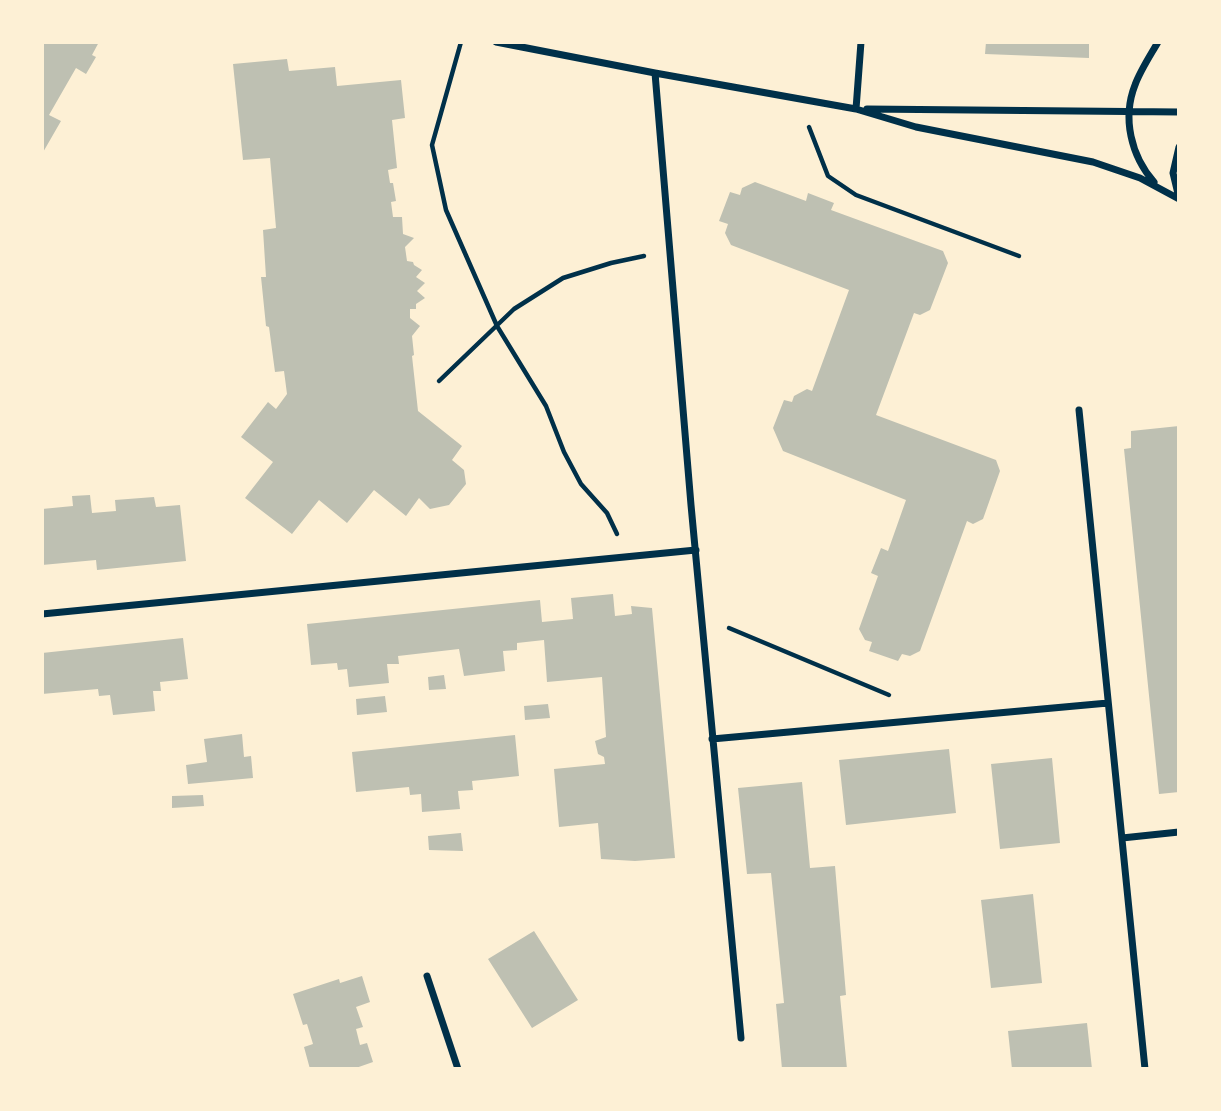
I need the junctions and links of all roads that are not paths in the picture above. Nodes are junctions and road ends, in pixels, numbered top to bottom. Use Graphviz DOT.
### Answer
graph roads {
  1 [pos="496,42"];
  2 [pos="861,42"];
  3 [pos="1158,42"];
  4 [pos="655,73"];
  5 [pos="856,109"];
  6 [pos="1129,112"];
  7 [pos="1179,112"];
  8 [pos="1179,147"];
  9 [pos="1159,188"];
  10 [pos="1179,198"];
  11 [pos="1079,410"];
  12 [pos="696,550"];
  13 [pos="42,614"];
  14 [pos="1108,703"];
  15 [pos="712,739"];
  16 [pos="1179,832"];
  17 [pos="1122,838"];
  18 [pos="427,976"];
  19 [pos="741,1038"];
  20 [pos="458,1069"];
  21 [pos="1145,1069"];
  1 -- 4 [label="street"];
  2 -- 5 [label="street"];
  3 -- 6 [label="street"];
  4 -- 5 [label="street"];
  4 -- 12 [label="street"];
  5 -- 6 [label="street"];
  5 -- 9 [label="street"];
  6 -- 7 [label="street"];
  6 -- 9 [label="street"];
  8 -- 10 [label="street"];
  9 -- 10 [label="street"];
  11 -- 14 [label="street"];
  12 -- 13 [label="street"];
  12 -- 15 [label="street"];
  14 -- 15 [label="street"];
  14 -- 17 [label="street"];
  15 -- 19 [label="street"];
  16 -- 17 [label="street"];
  17 -- 21 [label="street"];
  18 -- 20 [label="street"];
}
